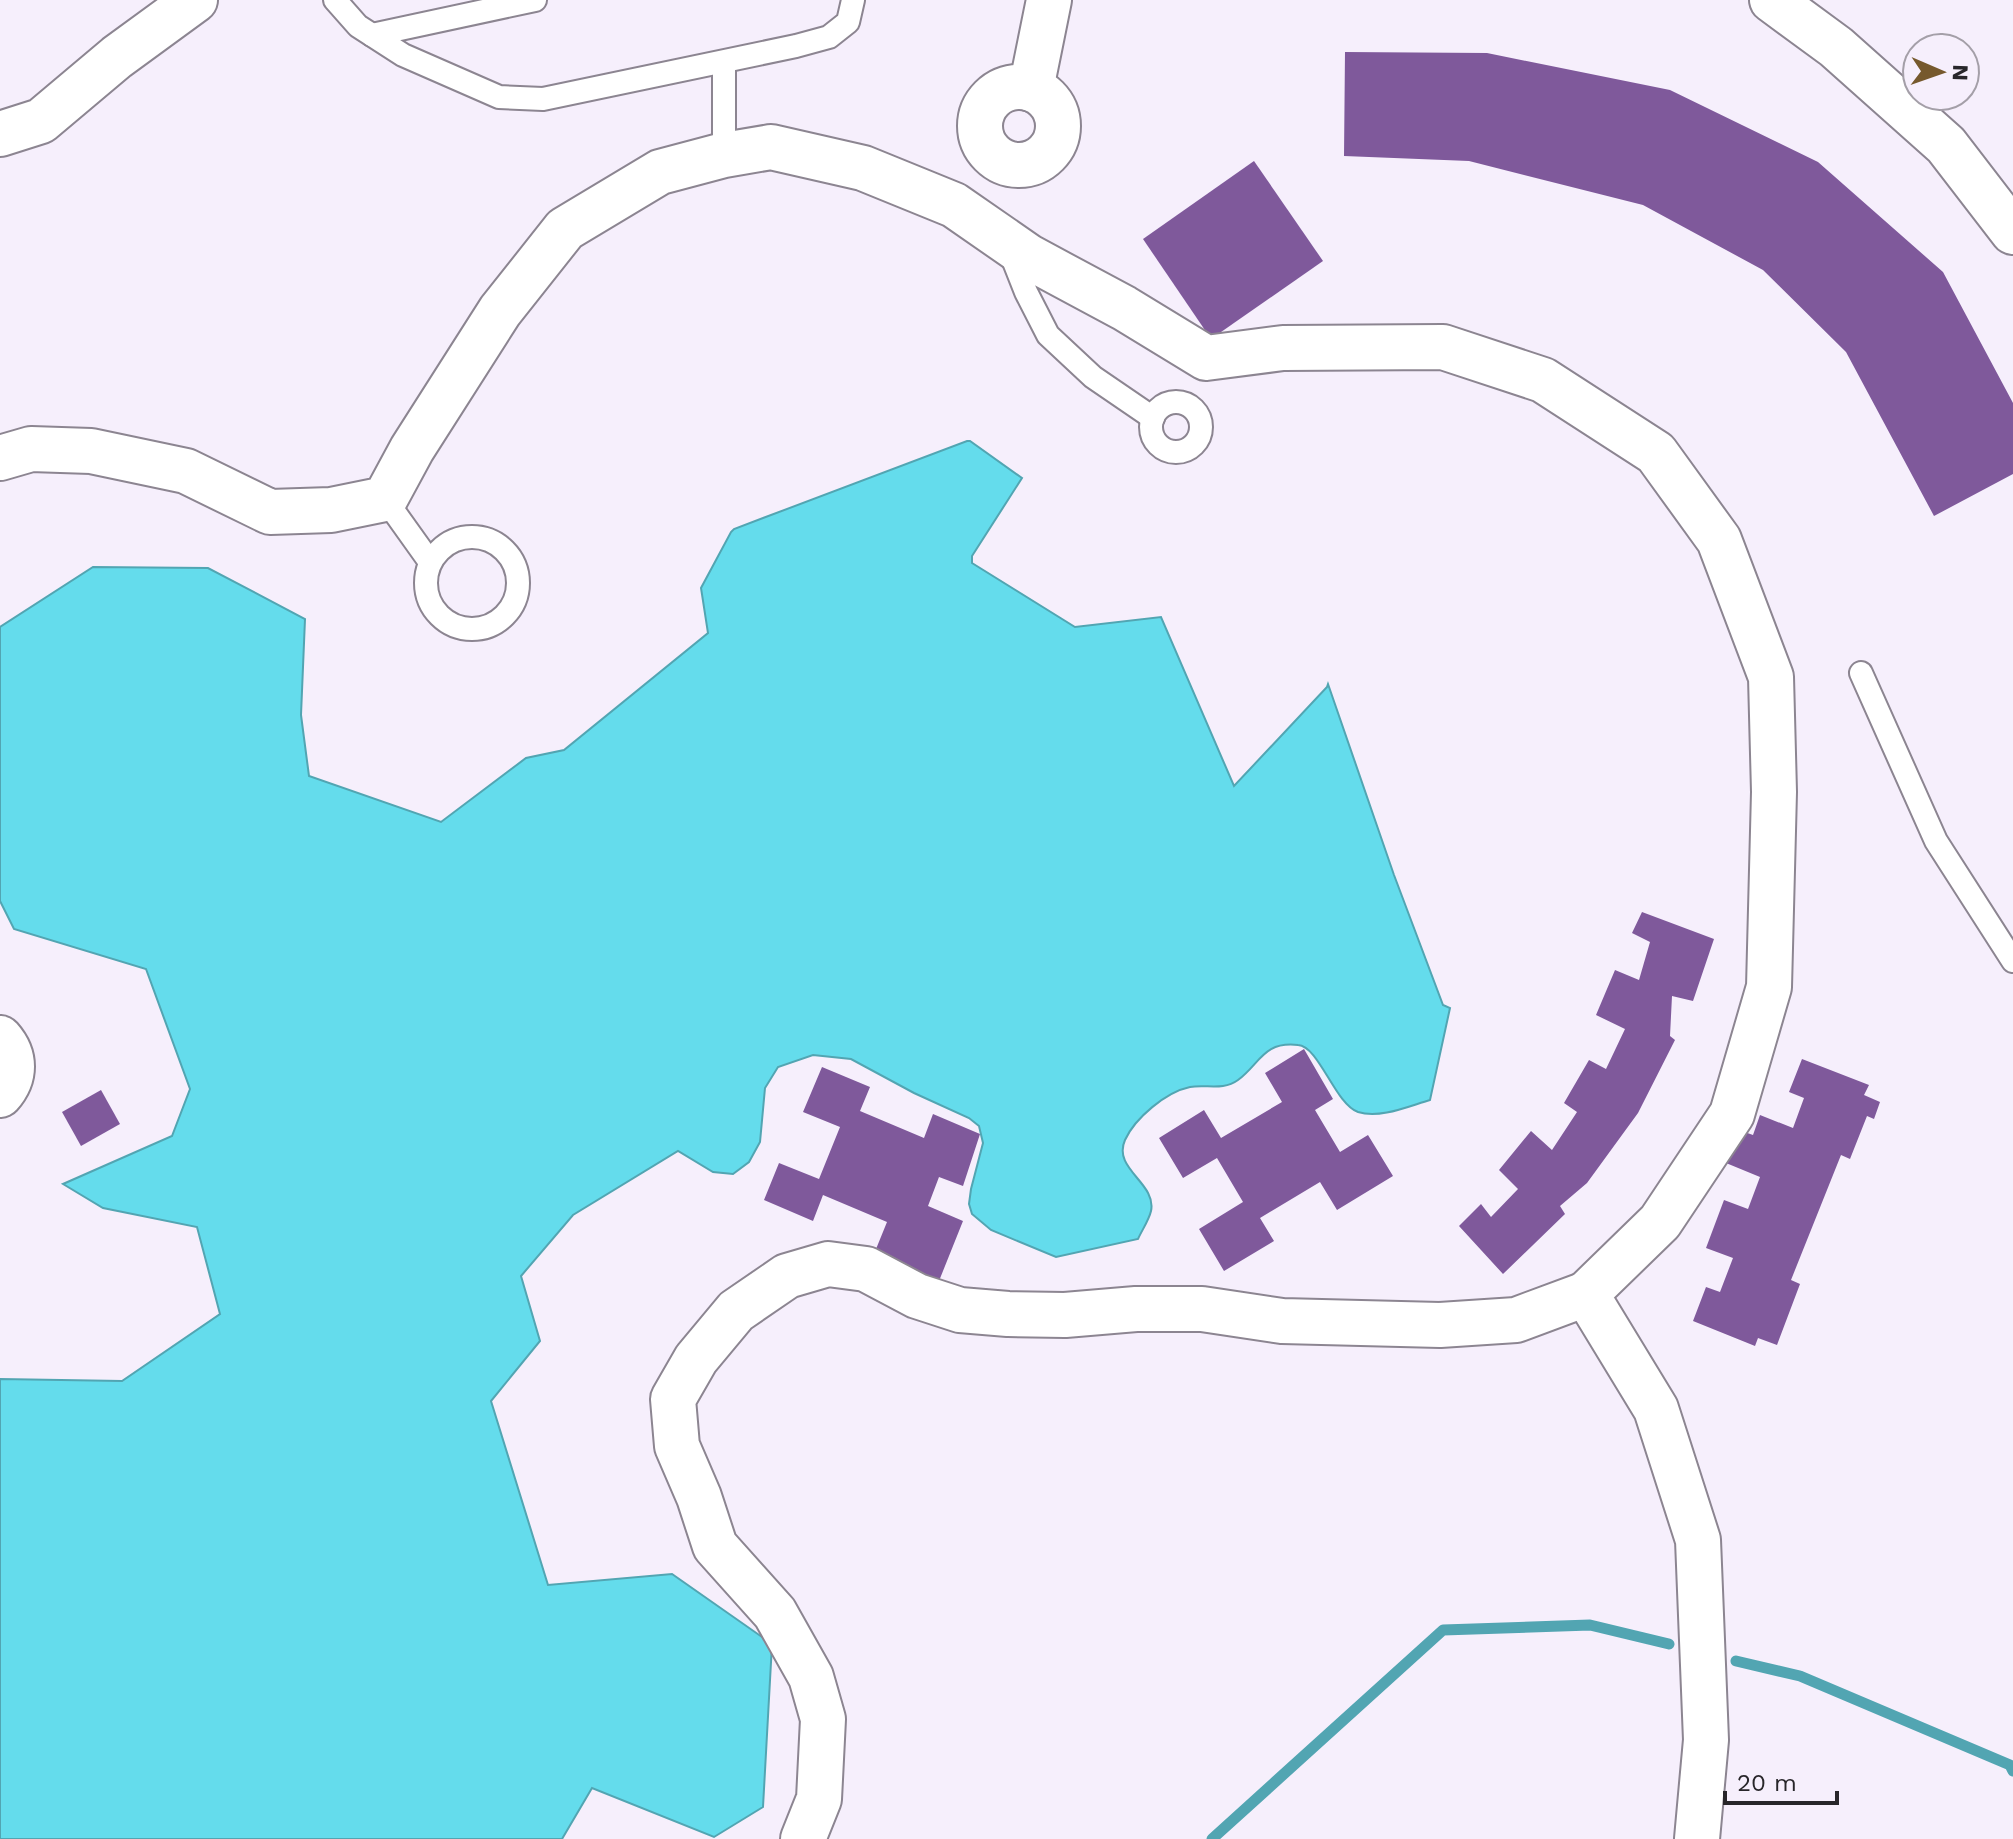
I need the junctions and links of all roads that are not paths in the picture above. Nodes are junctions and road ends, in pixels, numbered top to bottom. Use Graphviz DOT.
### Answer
graph roads {
  1 [pos="195,0"];
  2 [pos="335,0"];
  3 [pos="535,0"];
  4 [pos="853,0"];
  5 [pos="1049,0"];
  6 [pos="1772,0"];
  7 [pos="372,35"];
  8 [pos="724,62"];
  9 [pos="0,134"];
  10 [pos="724,155"];
  11 [pos="992,232"];
  12 [pos="2013,232"];
  13 [pos="1153,418"];
  14 [pos="0,458"];
  15 [pos="385,499"];
  16 [pos="430,562"];
  17 [pos="1861,673"];
  18 [pos="2013,961"];
  19 [pos="0,1038"];
  20 [pos="0,1095"];
  21 [pos="1586,1294"];
  22 [pos="803,1839"];
  23 [pos="1697,1839"];
  1 -- 9 [label="street"];
  2 -- 7 [label="lane"];
  3 -- 7 [label="lane"];
  4 -- 8 [label="lane"];
  5 -- 11 [label="street"];
  6 -- 12 [label="street"];
  7 -- 8 [label="lane"];
  8 -- 10 [label="lane"];
  10 -- 11 [label="street"];
  10 -- 15 [label="street"];
  11 -- 13 [label="lane"];
  11 -- 21 [label="street"];
  14 -- 15 [label="street"];
  15 -- 16 [label="lane"];
  16 -- 16 [label="lane"];
  17 -- 18 [label="lane"];
  19 -- 20 [label="street"];
  21 -- 22 [label="street"];
  21 -- 23 [label="street"];
}
